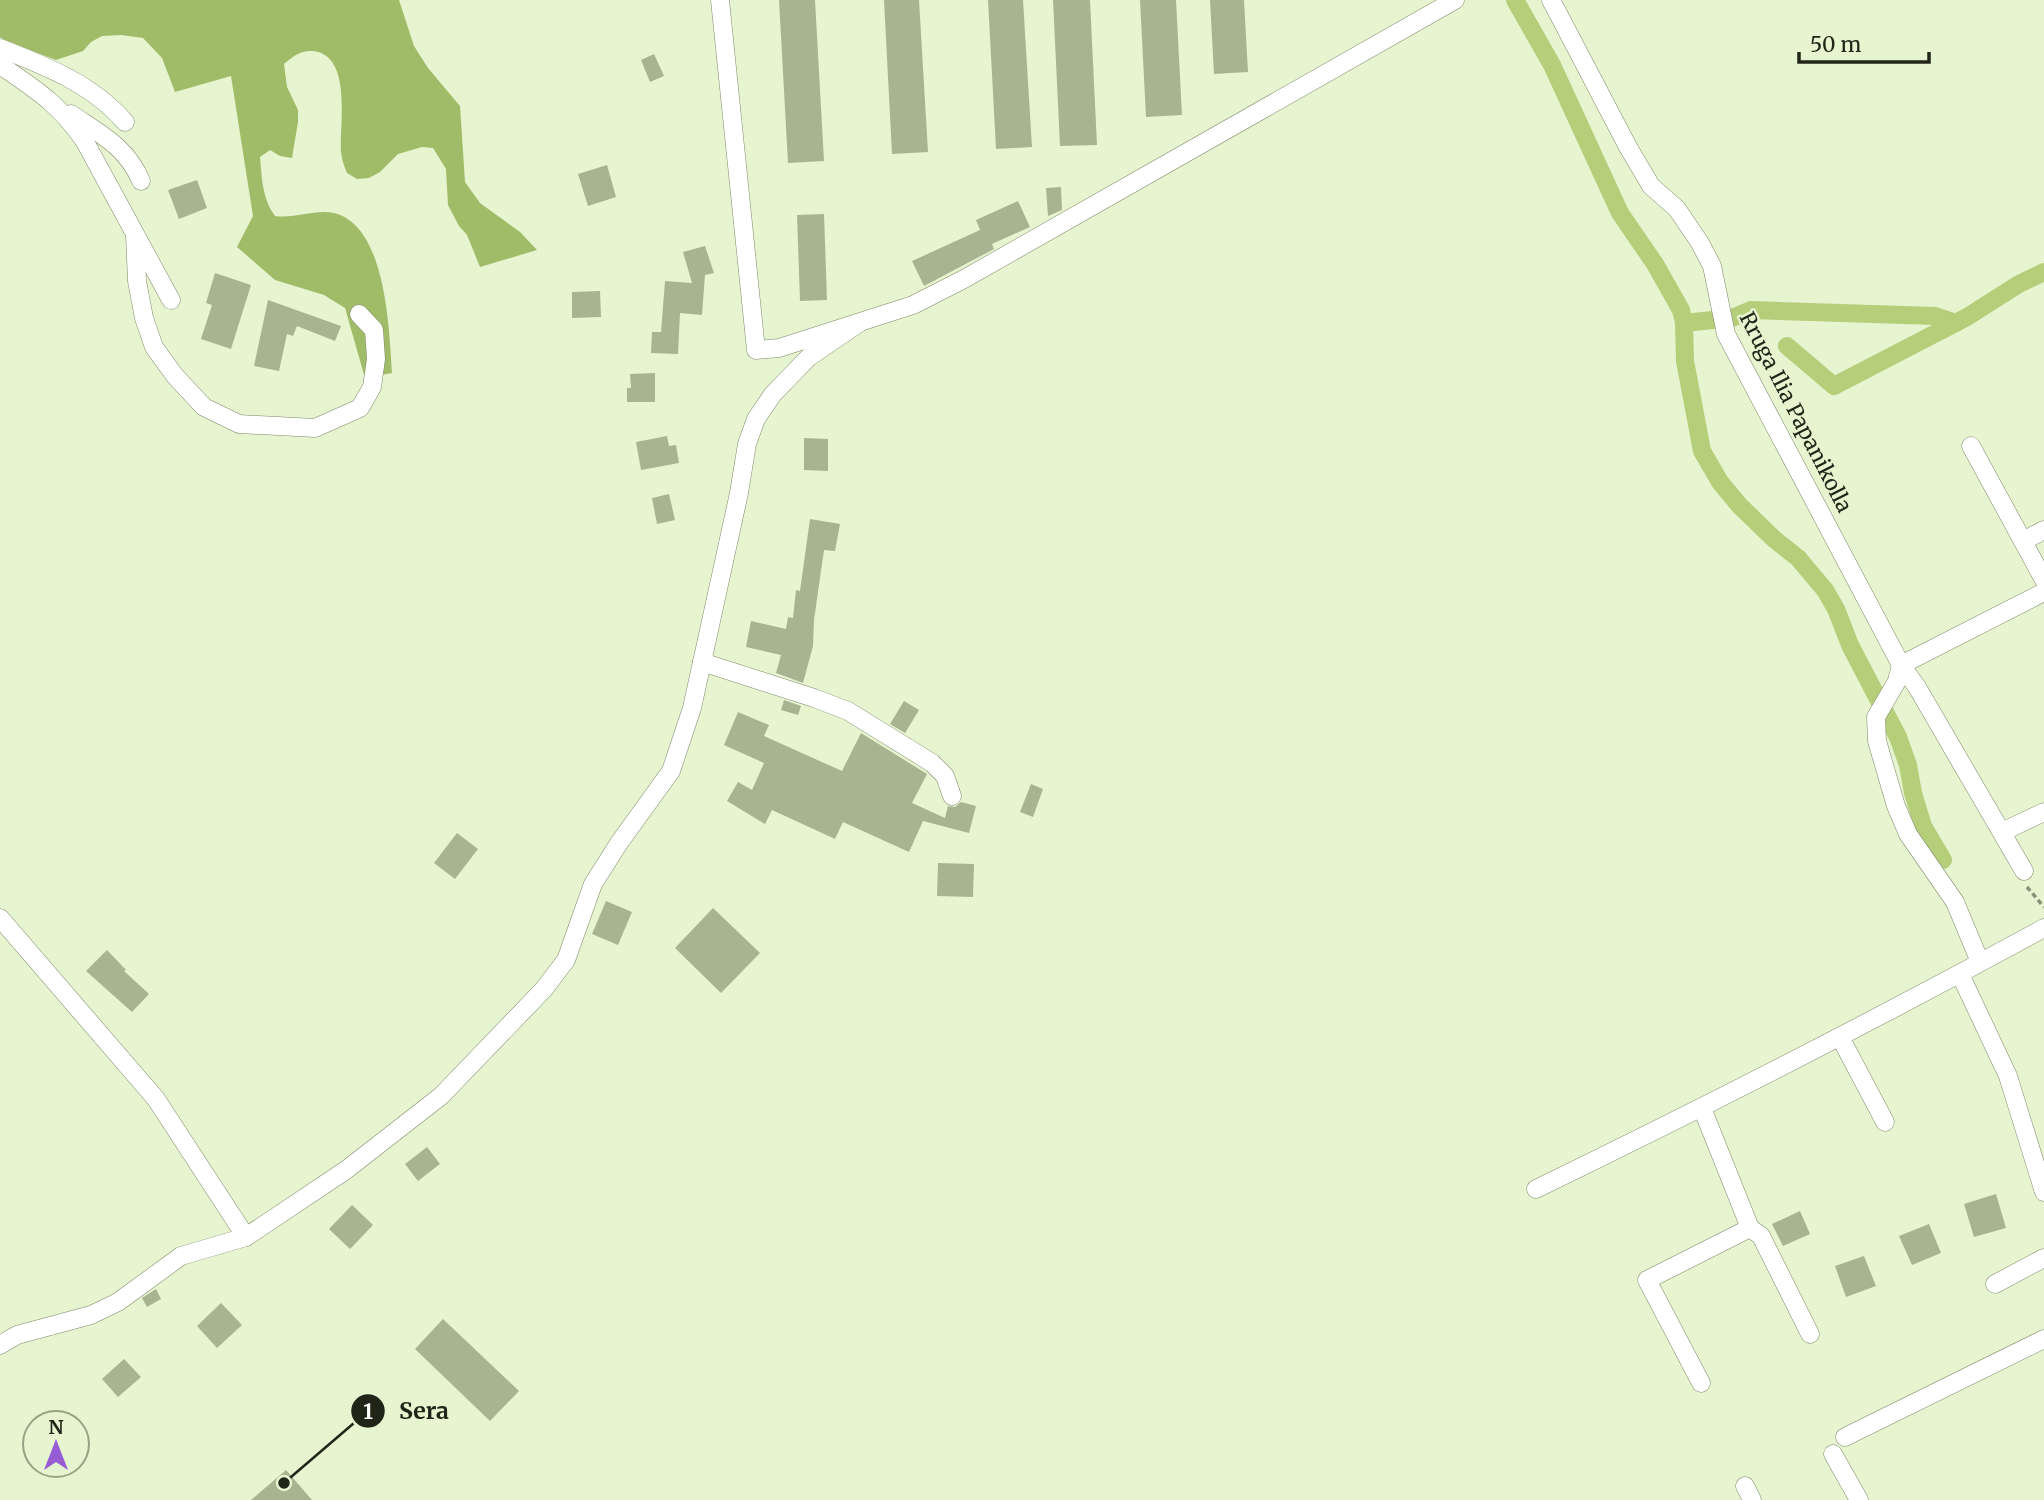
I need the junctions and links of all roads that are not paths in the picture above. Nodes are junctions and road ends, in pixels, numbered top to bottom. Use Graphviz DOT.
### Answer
graph roads {
  1 [pos="720,0"];
  2 [pos="1455,0"];
  3 [pos="1551,0"];
  4 [pos="0,48"];
  5 [pos="0,65"];
  6 [pos="51,100"];
  7 [pos="125,122"];
  8 [pos="141,181"];
  9 [pos="135,235"];
  10 [pos="171,300"];
  11 [pos="359,314"];
  12 [pos="859,323"];
  13 [pos="1971,446"];
  14 [pos="2044,530"];
  15 [pos="2023,541"];
  16 [pos="2044,580"];
  17 [pos="2044,592"];
  18 [pos="702,662"];
  19 [pos="1899,673"];
  20 [pos="953,796"];
  21 [pos="2044,812"];
  22 [pos="2002,832"];
  23 [pos="2024,870"];
  24 [pos="0,918"];
  25 [pos="2044,928"];
  26 [pos="1980,962"];
  27 [pos="1960,974"];
  28 [pos="1840,1037"];
  29 [pos="1702,1108"];
  30 [pos="1885,1122"];
  31 [pos="1536,1189"];
  32 [pos="2044,1192"];
  33 [pos="1751,1228"];
  34 [pos="246,1237"];
  35 [pos="2044,1258"];
  36 [pos="1995,1284"];
  37 [pos="1810,1334"];
  38 [pos="2044,1339"];
  39 [pos="0,1345"];
  40 [pos="1701,1383"];
  41 [pos="1845,1437"];
  42 [pos="1833,1454"];
  43 [pos="1859,1500"];
  1 -- 12 [label="street"];
  2 -- 12 [label="street"];
  3 -- 19 [label="street, Rruga Ilia Papanikolla"];
  4 -- 7 [label="street"];
  5 -- 6 [label="street"];
  6 -- 8 [label="street"];
  6 -- 9 [label="street"];
  9 -- 10 [label="street"];
  9 -- 11 [label="street"];
  12 -- 18 [label="street"];
  13 -- 15 [label="street"];
  14 -- 15 [label="street"];
  15 -- 16 [label="street"];
  17 -- 19 [label="street"];
  18 -- 20 [label="street"];
  18 -- 34 [label="street"];
  19 -- 22 [label="street, Rruga Ilia Papanikolla"];
  19 -- 26 [label="street"];
  21 -- 22 [label="street"];
  22 -- 23 [label="street, Rruga Ilia Papanikolla"];
  24 -- 34 [label="street"];
  25 -- 26 [label="street"];
  26 -- 27 [label="street"];
  27 -- 28 [label="street"];
  27 -- 32 [label="street"];
  28 -- 29 [label="street"];
  28 -- 30 [label="street"];
  29 -- 31 [label="street"];
  29 -- 33 [label="street"];
  33 -- 37 [label="street"];
  33 -- 40 [label="street"];
  34 -- 39 [label="street"];
  35 -- 36 [label="street"];
  38 -- 41 [label="street"];
  42 -- 43 [label="street"];
}
